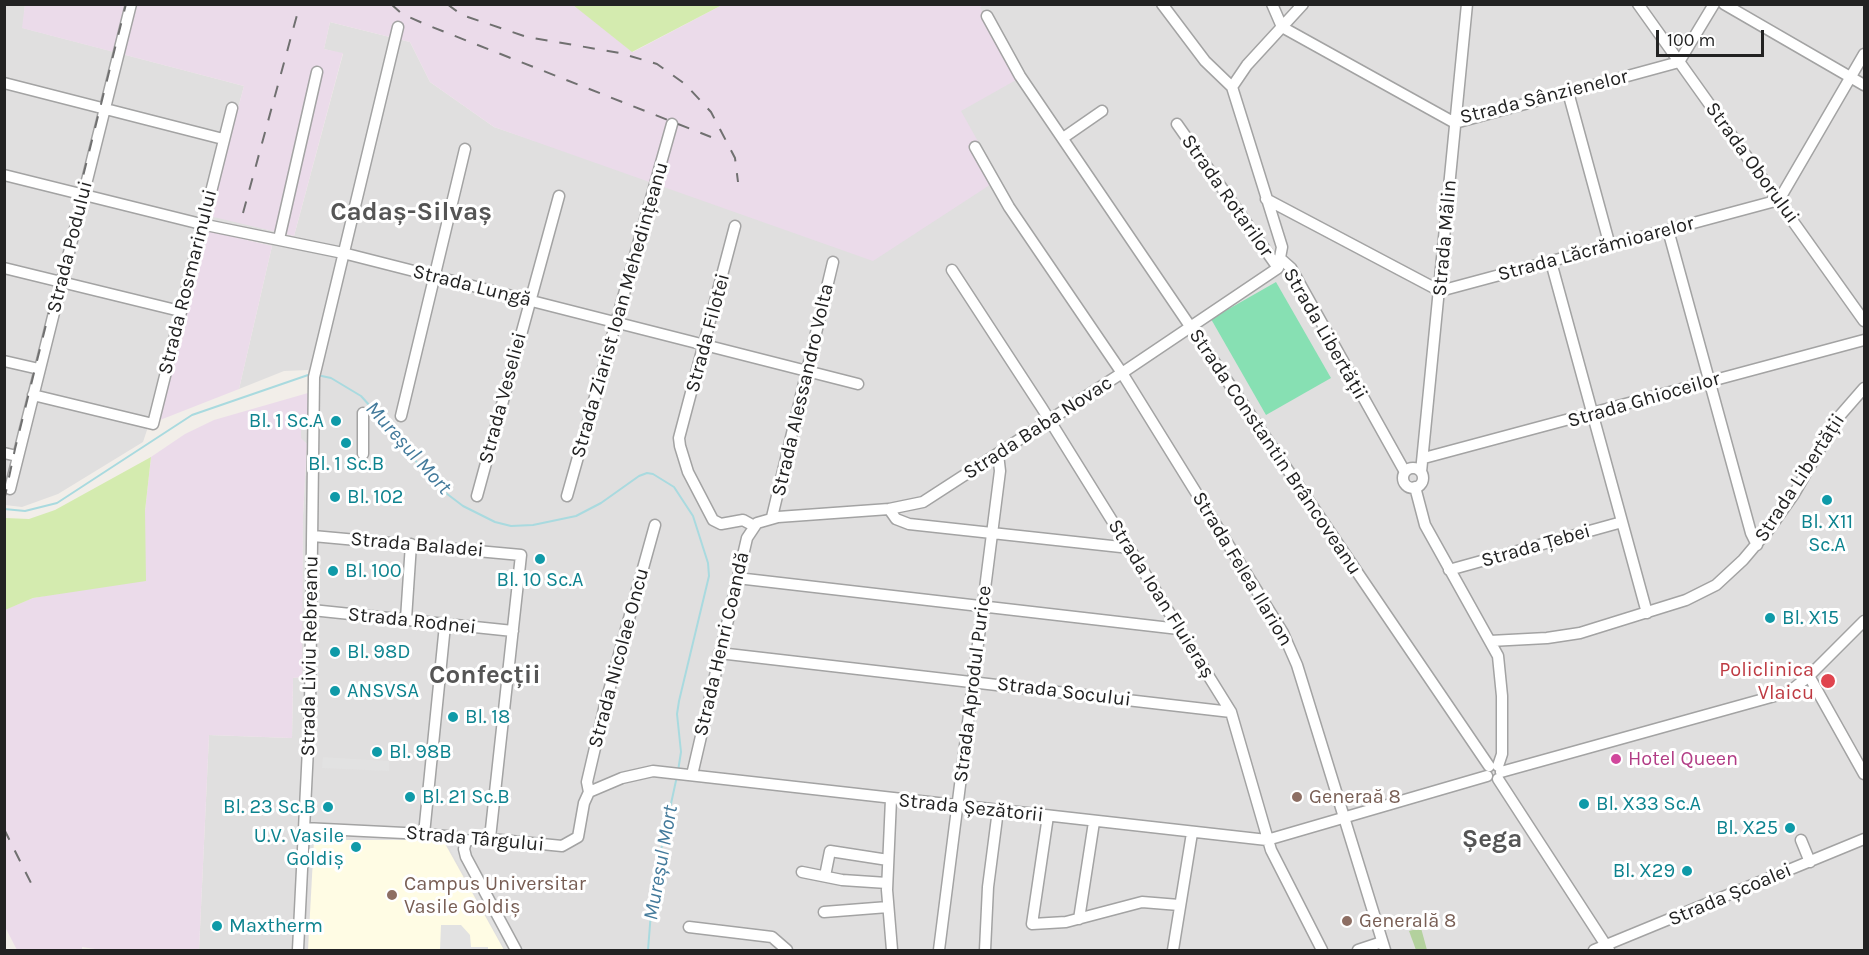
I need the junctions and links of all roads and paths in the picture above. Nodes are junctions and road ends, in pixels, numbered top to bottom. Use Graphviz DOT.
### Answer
graph roads {
  1 [pos="131,4"];
  2 [pos="1162,4"];
  3 [pos="1272,4"];
  4 [pos="1303,4"];
  5 [pos="1467,4"];
  6 [pos="1638,4"];
  7 [pos="1714,4"];
  8 [pos="1724,4"];
  9 [pos="987,16"];
  10 [pos="398,27"];
  11 [pos="1282,27"];
  12 [pos="1864,54"];
  13 [pos="1679,62"];
  14 [pos="316,72"];
  15 [pos="1851,78"];
  16 [pos="4,82"];
  17 [pos="1864,85"];
  18 [pos="1232,87"];
  19 [pos="1568,92"];
  20 [pos="106,107"];
  21 [pos="232,108"];
  22 [pos="1102,111"];
  23 [pos="1455,123"];
  24 [pos="672,124"];
  25 [pos="1177,124"];
  26 [pos="1063,138"];
  27 [pos="223,139"];
  28 [pos="975,147"];
  29 [pos="465,149"];
  30 [pos="4,175"];
  31 [pos="84,194"];
  32 [pos="559,196"];
  33 [pos="1266,199"];
  34 [pos="1779,200"];
  35 [pos="201,224"];
  36 [pos="735,226"];
  37 [pos="1668,230"];
  38 [pos="279,239"];
  39 [pos="1610,246"];
  40 [pos="343,253"];
  41 [pos="833,262"];
  42 [pos="1551,262"];
  43 [pos="1280,264"];
  44 [pos="4,268"];
  45 [pos="952,270"];
  46 [pos="434,277"];
  47 [pos="62,282"];
  48 [pos="1440,291"];
  49 [pos="529,301"];
  50 [pos="180,311"];
  51 [pos="1864,321"];
  52 [pos="616,323"];
  53 [pos="1191,328"];
  54 [pos="1864,340"];
  55 [pos="705,345"];
  56 [pos="4,361"];
  57 [pos="39,369"];
  58 [pos="806,372"];
  59 [pos="1122,373"];
  60 [pos="1709,381"];
  61 [pos="858,384"];
  62 [pos="1864,388"];
  63 [pos="33,395"];
  64 [pos="363,413"];
  65 [pos="1593,414"];
  66 [pos="401,416"];
  67 [pos="1050,421"];
  68 [pos="679,438"];
  69 [pos="4,453"];
  70 [pos="363,454"];
  71 [pos="998,454"];
  72 [pos="16,456"];
  73 [pos="1424,458"];
  74 [pos="1405,472"];
  75 [pos="1421,472"];
  76 [pos="1415,487"];
  77 [pos="10,489"];
  78 [pos="477,496"];
  79 [pos="567,496"];
  80 [pos="889,509"];
  81 [pos="763,521"];
  82 [pos="1622,522"];
  83 [pos="655,525"];
  84 [pos="992,533"];
  85 [pos="313,536"];
  86 [pos="411,544"];
  87 [pos="1757,545"];
  88 [pos="1130,548"];
  89 [pos="1449,570"];
  90 [pos="737,578"];
  91 [pos="982,608"];
  92 [pos="312,610"];
  93 [pos="1647,613"];
  94 [pos="406,620"];
  95 [pos="1864,621"];
  96 [pos="445,625"];
  97 [pos="1179,629"];
  98 [pos="513,631"];
  99 [pos="1490,641"];
  100 [pos="719,653"];
  101 [pos="1809,676"];
  102 [pos="973,682"];
  103 [pos="1231,712"];
  104 [pos="1494,772"];
  105 [pos="1864,774"];
  106 [pos="692,775"];
  107 [pos="589,792"];
  108 [pos="891,799"];
  109 [pos="957,805"];
  110 [pos="999,810"];
  111 [pos="1048,816"];
  112 [pos="1342,818"];
  113 [pos="1094,822"];
  114 [pos="304,828"];
  115 [pos="1192,833"];
  116 [pos="424,834"];
  117 [pos="490,838"];
  118 [pos="1864,839"];
  119 [pos="1267,840"];
  120 [pos="1801,840"];
  121 [pos="466,841"];
  122 [pos="888,860"];
  123 [pos="1810,862"];
  124 [pos="802,872"];
  125 [pos="825,876"];
  126 [pos="887,883"];
  127 [pos="1179,905"];
  128 [pos="888,907"];
  129 [pos="824,912"];
  130 [pos="1079,919"];
  131 [pos="689,927"];
  132 [pos="1383,946"];
  133 [pos="1608,948"];
  134 [pos="298,951"];
  135 [pos="516,951"];
  136 [pos="787,951"];
  137 [pos="892,951"];
  138 [pos="939,951"];
  139 [pos="985,951"];
  140 [pos="1173,951"];
  141 [pos="1322,951"];
  142 [pos="1358,951"];
  143 [pos="1594,951"];
  1 -- 20 [label="street, Strada Podului"];
  2 -- 18 [label="street"];
  3 -- 11 [label="street"];
  4 -- 11 [label="street"];
  5 -- 23 [label="street, Strada Mălin"];
  6 -- 13 [label="street, Strada Oborului"];
  7 -- 13 [label="street"];
  8 -- 15 [label="street"];
  9 -- 26 [label="street, Strada Constantin Brâncoveanu"];
  10 -- 40 [label="street, Strada Liviu Rebreanu"];
  11 -- 18 [label="street"];
  11 -- 23 [label="street, Strada Sânzienelor"];
  12 -- 15 [label="street"];
  13 -- 19 [label="street, Strada Sânzienelor"];
  13 -- 34 [label="street, Strada Oborului"];
  14 -- 38 [label="street"];
  15 -- 17 [label="street"];
  15 -- 34 [label="street"];
  16 -- 20 [label="street"];
  18 -- 33 [label="street, Strada Libertății"];
  19 -- 23 [label="street, Strada Sânzienelor"];
  19 -- 39 [label="street"];
  20 -- 27 [label="street"];
  20 -- 31 [label="street, Strada Podului"];
  21 -- 27 [label="street, Strada Rosmarinului"];
  22 -- 26 [label="street"];
  23 -- 48 [label="street, Strada Mălin"];
  24 -- 52 [label="street, Strada Ziarist Ioan Mehedințeanu"];
  25 -- 43 [label="street, Strada Rotarilor"];
  26 -- 53 [label="street, Strada Constantin Brâncoveanu"];
  27 -- 35 [label="street, Strada Rosmarinului"];
  28 -- 59 [label="street, Strada Felea Ilarion"];
  29 -- 46 [label="street"];
  30 -- 31 [label="street, Strada Lungă"];
  31 -- 35 [label="street, Strada Lungă"];
  31 -- 47 [label="street, Strada Podului"];
  32 -- 49 [label="street, Strada Veseliei"];
  33 -- 43 [label="street, Strada Libertății"];
  33 -- 48 [label="street"];
  34 -- 37 [label="street, Strada Lăcrămioarelor"];
  34 -- 51 [label="street, Strada Oborului"];
  35 -- 38 [label="street, Strada Lungă"];
  35 -- 50 [label="street, Strada Rosmarinului"];
  36 -- 55 [label="street, Strada Filotei"];
  37 -- 39 [label="street, Strada Lăcrămioarelor"];
  37 -- 60 [label="street"];
  38 -- 40 [label="street, Strada Lungă"];
  39 -- 42 [label="street, Strada Lăcrămioarelor"];
  40 -- 46 [label="street, Strada Lungă"];
  40 -- 85 [label="street, Strada Liviu Rebreanu"];
  41 -- 58 [label="street, Strada Alessandro Volta"];
  42 -- 48 [label="street, Strada Lăcrămioarelor"];
  42 -- 65 [label="street"];
  43 -- 53 [label="street, Strada Baba Novac"];
  43 -- 74 [label="street, Strada Libertății"];
  44 -- 47 [label="street"];
  45 -- 67 [label="street, Strada Ioan Fluieraș"];
  46 -- 49 [label="street, Strada Lungă"];
  46 -- 66 [label="street"];
  47 -- 50 [label="street"];
  47 -- 57 [label="street, Strada Podului"];
  48 -- 73 [label="street, Strada Mălin"];
  49 -- 52 [label="street, Strada Lungă"];
  49 -- 78 [label="street, Strada Veseliei"];
  50 -- 63 [label="street, Strada Rosmarinului"];
  52 -- 55 [label="street, Strada Lungă"];
  52 -- 79 [label="street, Strada Ziarist Ioan Mehedințeanu"];
  53 -- 59 [label="street, Strada Baba Novac"];
  53 -- 104 [label="street, Strada Constantin Brâncoveanu"];
  54 -- 60 [label="street, Strada Ghioceilor"];
  55 -- 58 [label="street, Strada Lungă"];
  55 -- 68 [label="street, Strada Filotei"];
  56 -- 57 [label="street"];
  57 -- 63 [label="street, Strada Podului"];
  58 -- 61 [label="street, Strada Lungă"];
  58 -- 81 [label="street, Strada Alessandro Volta"];
  59 -- 67 [label="street, Strada Baba Novac"];
  59 -- 112 [label="street, Strada Felea Ilarion"];
  60 -- 65 [label="street, Strada Ghioceilor"];
  60 -- 87 [label="street"];
  62 -- 87 [label="street, Strada Libertății"];
  63 -- 72 [label="street, Strada Podului"];
  64 -- 70 [label="street"];
  65 -- 73 [label="street, Strada Ghioceilor"];
  65 -- 82 [label="street"];
  67 -- 71 [label="street, Strada Baba Novac"];
  67 -- 88 [label="street, Strada Ioan Fluieraș"];
  68 -- 81 [label="street, Strada Baba Novac"];
  69 -- 72 [label="street"];
  71 -- 80 [label="street, Strada Baba Novac"];
  71 -- 84 [label="street, Strada Aprodul Purice"];
  72 -- 77 [label="street, Strada Podului"];
  73 -- 75 [label="street, Strada Mălin"];
  74 -- 75 [label="street"];
  74 -- 76 [label="street"];
  75 -- 76 [label="street"];
  76 -- 89 [label="street"];
  80 -- 81 [label="street, Strada Baba Novac"];
  80 -- 84 [label="street"];
  81 -- 90 [label="street, Strada Henri Coandă"];
  82 -- 89 [label="street, Strada Țebei"];
  82 -- 93 [label="street"];
  83 -- 107 [label="street, Strada Nicolae Oncu"];
  84 -- 88 [label="street"];
  84 -- 91 [label="street, Strada Aprodul Purice"];
  85 -- 86 [label="street, Strada Baladei"];
  85 -- 92 [label="street, Strada Liviu Rebreanu"];
  86 -- 94 [label="street"];
  86 -- 98 [label="street, Strada Baladei"];
  87 -- 93 [label="street, Strada Libertății"];
  88 -- 97 [label="street, Strada Ioan Fluieraș"];
  89 -- 99 [label="street"];
  90 -- 91 [label="street"];
  90 -- 100 [label="street, Strada Henri Coandă"];
  91 -- 97 [label="street"];
  91 -- 102 [label="street, Strada Aprodul Purice"];
  92 -- 94 [label="street, Strada Rodnei"];
  92 -- 114 [label="street, Strada Liviu Rebreanu"];
  93 -- 99 [label="street, Strada Libertății"];
  94 -- 96 [label="street, Strada Rodnei"];
  95 -- 101 [label="street"];
  96 -- 98 [label="street, Strada Rodnei"];
  96 -- 116 [label="street"];
  97 -- 103 [label="street, Strada Ioan Fluieraș"];
  98 -- 117 [label="street"];
  99 -- 104 [label="street"];
  100 -- 102 [label="street, Strada Socului"];
  100 -- 106 [label="street, Strada Henri Coandă"];
  101 -- 104 [label="street"];
  101 -- 105 [label="street"];
  102 -- 103 [label="street, Strada Socului"];
  102 -- 109 [label="street, Strada Aprodul Purice"];
  103 -- 119 [label="street, Strada Ioan Fluieraș"];
  104 -- 112 [label="street"];
  104 -- 133 [label="street, Strada Constantin Brâncoveanu"];
  106 -- 107 [label="street, Strada Șezătorii"];
  106 -- 108 [label="street, Strada Șezătorii"];
  107 -- 117 [label="street, Strada Târgului"];
  108 -- 109 [label="street, Strada Șezătorii"];
  108 -- 122 [label="street"];
  109 -- 110 [label="street, Strada Șezătorii"];
  109 -- 138 [label="street, Strada Aprodul Purice"];
  110 -- 111 [label="street, Strada Șezătorii"];
  110 -- 139 [label="street"];
  111 -- 113 [label="street, Strada Șezătorii"];
  111 -- 130 [label="street"];
  112 -- 119 [label="street"];
  112 -- 132 [label="street, Strada Felea Ilarion"];
  113 -- 115 [label="street, Strada Șezătorii"];
  113 -- 130 [label="street"];
  114 -- 116 [label="street, Strada Târgului"];
  114 -- 134 [label="street, Strada Liviu Rebreanu"];
  115 -- 119 [label="street, Strada Șezătorii"];
  115 -- 127 [label="street"];
  116 -- 121 [label="street, Strada Târgului"];
  117 -- 121 [label="street, Strada Târgului"];
  118 -- 123 [label="street, Strada Școalei"];
  119 -- 141 [label="street, Strada Ioan Fluieraș"];
  120 -- 123 [label="street"];
  121 -- 135 [label="street"];
  122 -- 125 [label="street"];
  122 -- 126 [label="street"];
  123 -- 133 [label="street, Strada Școalei"];
  124 -- 125 [label="street"];
  125 -- 126 [label="street"];
  126 -- 128 [label="street"];
  127 -- 130 [label="street"];
  127 -- 140 [label="street"];
  128 -- 129 [label="street"];
  128 -- 137 [label="street"];
  131 -- 136 [label="street"];
  132 -- 142 [label="street"];
  133 -- 143 [label="street, Strada Școalei"];
}
